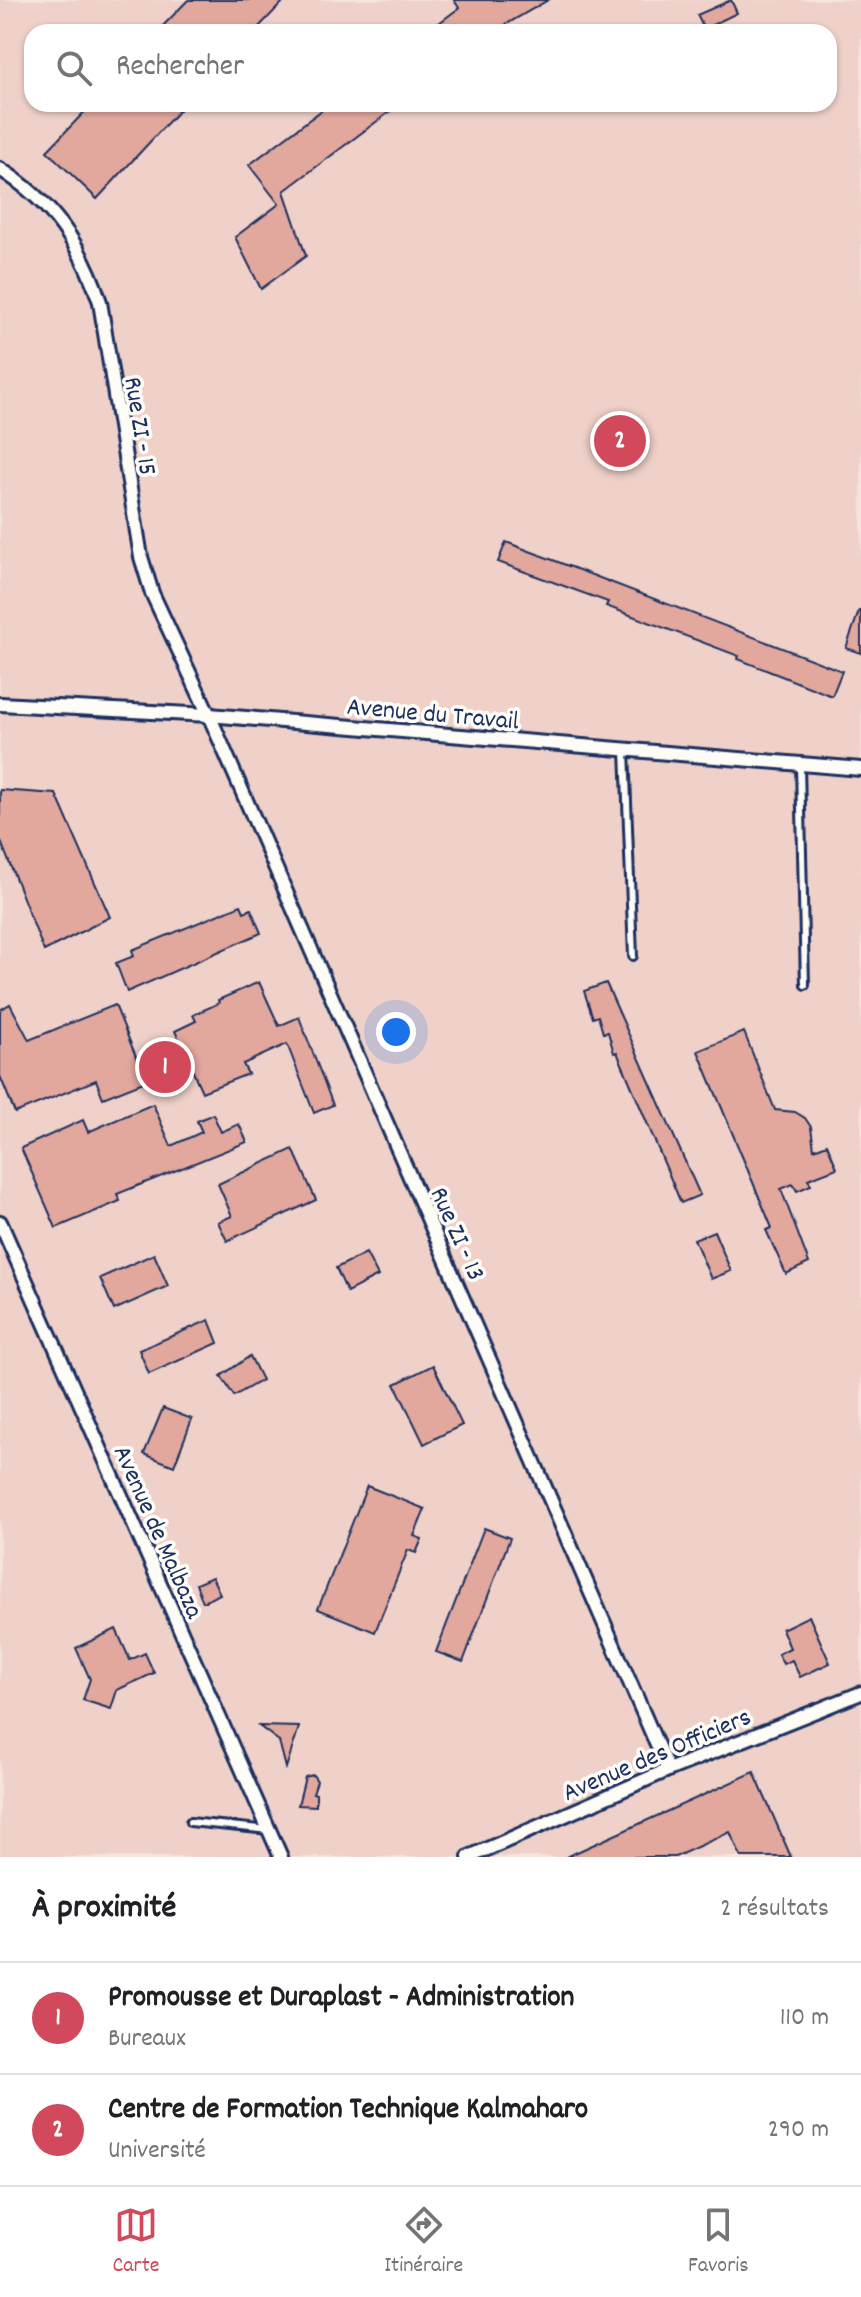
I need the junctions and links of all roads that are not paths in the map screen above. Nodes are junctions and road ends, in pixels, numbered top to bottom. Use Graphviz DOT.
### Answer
graph roads {
  1 [pos="0,169"];
  2 [pos="0,704"];
  3 [pos="209,715"];
  4 [pos="625,750"];
  5 [pos="800,764"];
  6 [pos="861,769"];
  7 [pos="633,956"];
  8 [pos="805,985"];
  9 [pos="0,1222"];
  10 [pos="861,1693"];
  11 [pos="668,1770"];
  12 [pos="190,1822"];
  13 [pos="269,1830"];
  14 [pos="281,1857"];
  15 [pos="469,1857"];
  1 -- 3 [label="street, Rue ZI - 15"];
  2 -- 3 [label="street, Avenue du Travail"];
  3 -- 4 [label="street, Avenue du Travail"];
  3 -- 11 [label="street, Rue ZI - 13"];
  4 -- 5 [label="street, Avenue du Travail"];
  4 -- 7 [label="lane"];
  5 -- 6 [label="street, Avenue du Travail"];
  5 -- 8 [label="lane"];
  9 -- 13 [label="street, Avenue de Malbaza"];
  10 -- 11 [label="street, Avenue des Officiers"];
  11 -- 15 [label="street, Avenue des Officiers"];
  12 -- 13 [label="lane"];
  13 -- 14 [label="street, Avenue de Malbaza"];
}
